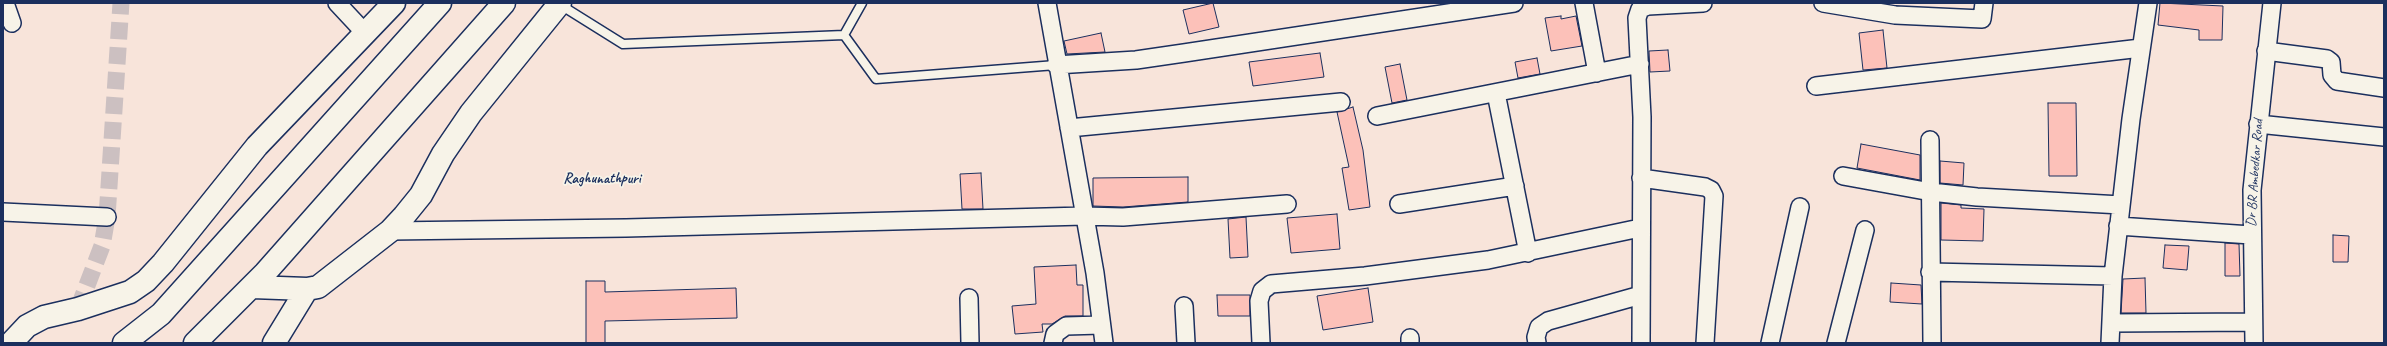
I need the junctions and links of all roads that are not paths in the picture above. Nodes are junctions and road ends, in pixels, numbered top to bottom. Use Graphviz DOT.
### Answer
graph roads {
  1 [pos="5,3"];
  2 [pos="337,3"];
  3 [pos="394,3"];
  4 [pos="440,3"];
  5 [pos="504,3"];
  6 [pos="559,3"];
  7 [pos="862,3"];
  8 [pos="1047,3"];
  9 [pos="1514,3"];
  10 [pos="1584,3"];
  11 [pos="1703,3"];
  12 [pos="1823,3"];
  13 [pos="1984,3"];
  14 [pos="2148,3"];
  15 [pos="2272,3"];
  16 [pos="12,23"];
  17 [pos="365,33"];
  18 [pos="844,35"];
  19 [pos="2141,48"];
  20 [pos="2266,51"];
  21 [pos="1640,64"];
  22 [pos="1056,65"];
  23 [pos="1597,73"];
  24 [pos="1816,86"];
  25 [pos="2384,88"];
  26 [pos="1496,93"];
  27 [pos="1341,102"];
  28 [pos="1377,116"];
  29 [pos="2258,124"];
  30 [pos="1069,128"];
  31 [pos="2384,137"];
  32 [pos="1930,140"];
  33 [pos="1843,176"];
  34 [pos="1641,178"];
  35 [pos="1515,186"];
  36 [pos="1931,192"];
  37 [pos="1286,204"];
  38 [pos="1399,204"];
  39 [pos="2121,205"];
  40 [pos="1800,207"];
  41 [pos="3,212"];
  42 [pos="107,216"];
  43 [pos="1084,216"];
  44 [pos="2118,226"];
  45 [pos="1640,228"];
  46 [pos="1865,230"];
  47 [pos="390,231"];
  48 [pos="2251,235"];
  49 [pos="1528,253"];
  50 [pos="1930,272"];
  51 [pos="2112,276"];
  52 [pos="252,287"];
  53 [pos="307,290"];
  54 [pos="1641,295"];
  55 [pos="969,298"];
  56 [pos="1184,306"];
  57 [pos="2253,322"];
  58 [pos="2111,323"];
  59 [pos="1101,325"];
  60 [pos="11,343"];
  61 [pos="124,343"];
  62 [pos="195,343"];
  63 [pos="274,343"];
  64 [pos="970,343"];
  65 [pos="1053,343"];
  66 [pos="1104,343"];
  67 [pos="1186,343"];
  68 [pos="1261,343"];
  69 [pos="1538,343"];
  70 [pos="1641,343"];
  71 [pos="1705,343"];
  72 [pos="1770,343"];
  73 [pos="1836,343"];
  74 [pos="1932,343"];
  75 [pos="2110,343"];
  76 [pos="2254,343"];
  1 -- 16 [label="street"];
  2 -- 17 [label="street"];
  3 -- 17 [label="street"];
  4 -- 61 [label="street"];
  5 -- 52 [label="street"];
  6 -- 18 [label="lane"];
  6 -- 47 [label="street"];
  7 -- 18 [label="lane"];
  8 -- 22 [label="street"];
  9 -- 22 [label="street"];
  10 -- 23 [label="street"];
  11 -- 21 [label="street"];
  12 -- 13 [label="street"];
  14 -- 19 [label="street"];
  15 -- 20 [label="street, Dr BR Ambedkar Road"];
  17 -- 60 [label="street"];
  18 -- 22 [label="lane"];
  19 -- 24 [label="street"];
  19 -- 39 [label="street"];
  20 -- 25 [label="street"];
  20 -- 29 [label="street, Dr BR Ambedkar Road"];
  21 -- 23 [label="street"];
  21 -- 34 [label="street"];
  22 -- 30 [label="street"];
  23 -- 26 [label="street"];
  26 -- 28 [label="street"];
  26 -- 35 [label="street"];
  27 -- 30 [label="street"];
  29 -- 31 [label="street"];
  29 -- 48 [label="street, Dr BR Ambedkar Road"];
  30 -- 43 [label="street"];
  32 -- 36 [label="street"];
  33 -- 36 [label="street"];
  34 -- 45 [label="street"];
  34 -- 71 [label="street"];
  35 -- 38 [label="street"];
  35 -- 49 [label="street"];
  36 -- 39 [label="street"];
  36 -- 50 [label="street"];
  37 -- 43 [label="street"];
  39 -- 44 [label="street"];
  40 -- 72 [label="street"];
  41 -- 42 [label="street"];
  43 -- 47 [label="street"];
  43 -- 59 [label="street"];
  44 -- 48 [label="street"];
  44 -- 51 [label="street"];
  45 -- 49 [label="street"];
  45 -- 54 [label="street"];
  46 -- 73 [label="street"];
  47 -- 53 [label="street"];
  48 -- 57 [label="street, Dr BR Ambedkar Road"];
  49 -- 68 [label="street"];
  50 -- 51 [label="street"];
  50 -- 74 [label="street"];
  51 -- 58 [label="street"];
  52 -- 53 [label="street"];
  52 -- 62 [label="street"];
  53 -- 63 [label="street"];
  54 -- 69 [label="street"];
  54 -- 70 [label="street"];
  55 -- 64 [label="street"];
  56 -- 67 [label="street"];
  57 -- 58 [label="street"];
  57 -- 76 [label="street, Dr BR Ambedkar Road"];
  58 -- 75 [label="street"];
  59 -- 65 [label="street"];
  59 -- 66 [label="street"];
}
